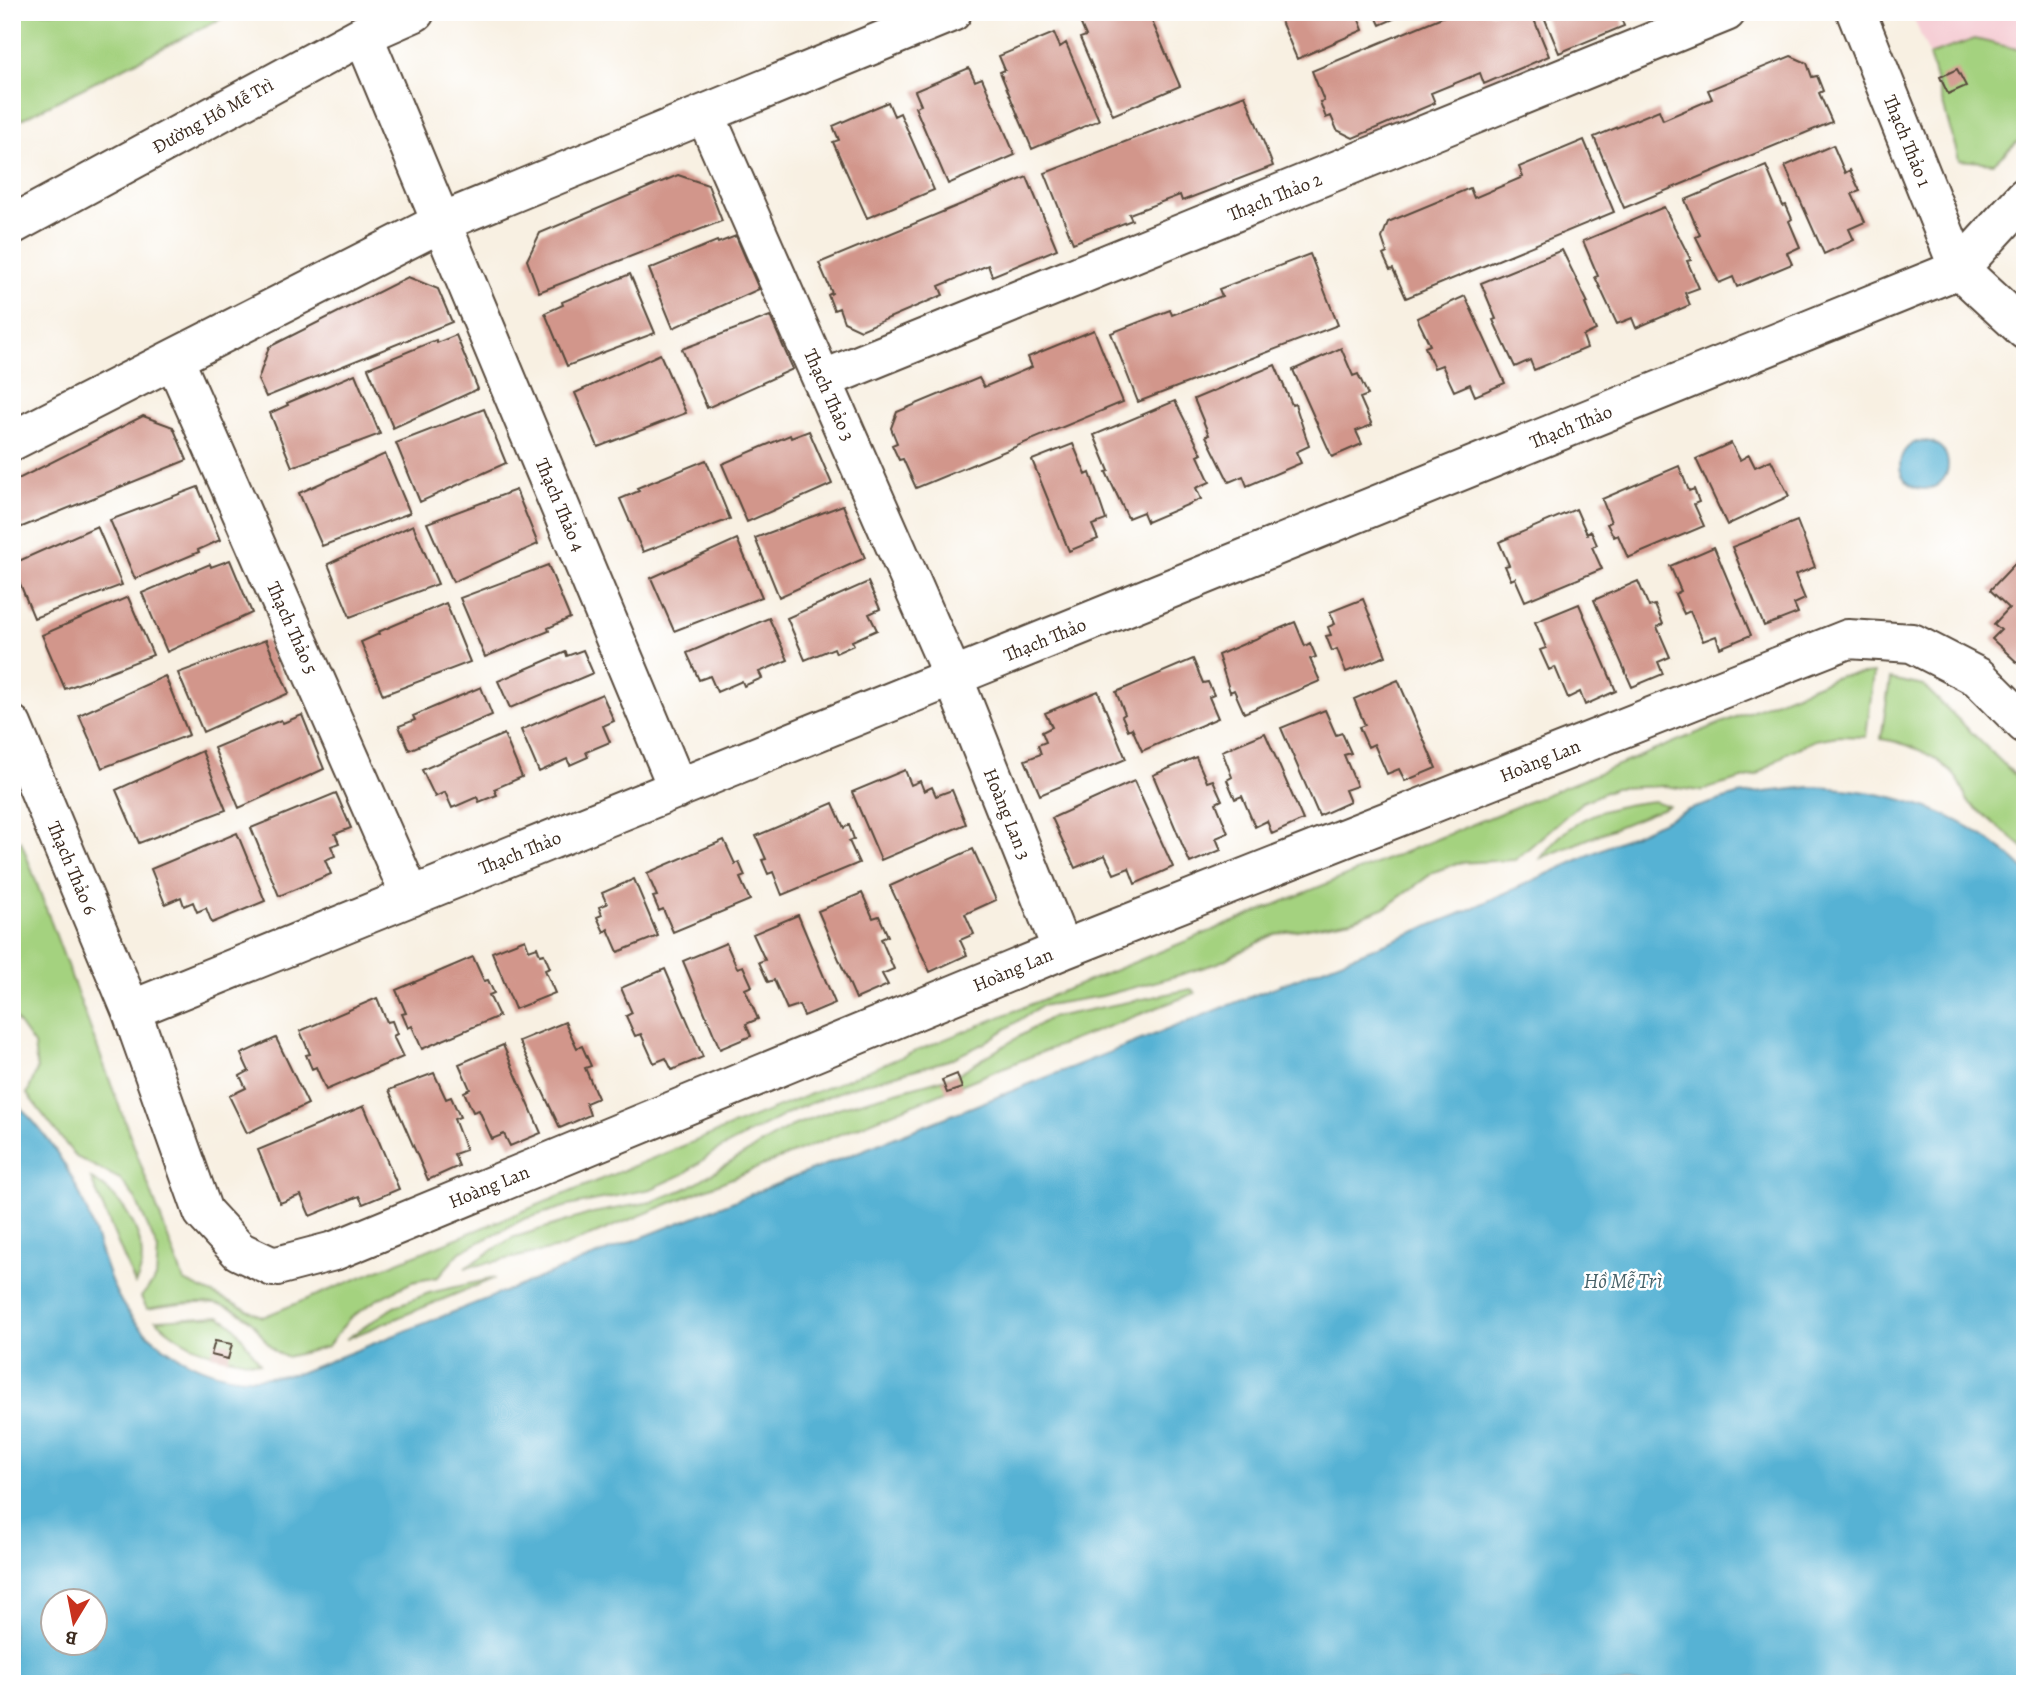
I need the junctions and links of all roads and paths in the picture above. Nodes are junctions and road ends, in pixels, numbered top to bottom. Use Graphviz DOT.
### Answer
graph roads {
  1 [pos="415,12"];
  2 [pos="952,12"];
  3 [pos="1726,12"];
  4 [pos="1856,12"];
  5 [pos="363,34"];
  6 [pos="705,114"];
  7 [pos="2025,197"];
  8 [pos="442,222"];
  9 [pos="12,225"];
  10 [pos="1959,269"];
  11 [pos="2025,330"];
  12 [pos="174,359"];
  13 [pos="822,380"];
  14 [pos="12,441"];
  15 [pos="953,677"];
  16 [pos="2025,724"];
  17 [pos="12,725"];
  18 [pos="678,789"];
  19 [pos="411,897"];
  20 [pos="1062,950"];
  21 [pos="131,1010"];
  1 -- 5 [label="street, Đường Hồ Mễ Trì"];
  2 -- 6 [label="street"];
  3 -- 13 [label="street, Thạch Thảo 2"];
  4 -- 10 [label="street, Thạch Thảo 1"];
  5 -- 8 [label="street, Thạch Thảo 4"];
  5 -- 9 [label="street, Đường Hồ Mễ Trì"];
  6 -- 8 [label="street"];
  6 -- 13 [label="street, Thạch Thảo 3"];
  7 -- 10 [label="street"];
  8 -- 12 [label="street"];
  8 -- 18 [label="street, Thạch Thảo 4"];
  10 -- 11 [label="street"];
  10 -- 15 [label="street, Thạch Thảo"];
  12 -- 14 [label="street"];
  12 -- 19 [label="street, Thạch Thảo 5"];
  13 -- 15 [label="street, Thạch Thảo 3"];
  15 -- 18 [label="street, Thạch Thảo"];
  15 -- 20 [label="street, Hoàng Lan 3"];
  16 -- 20 [label="street, Hoàng Lan"];
  17 -- 21 [label="street, Thạch Thảo 6"];
  18 -- 19 [label="street, Thạch Thảo"];
  19 -- 21 [label="street, Thạch Thảo"];
  20 -- 21 [label="street, Hoàng Lan"];
}
